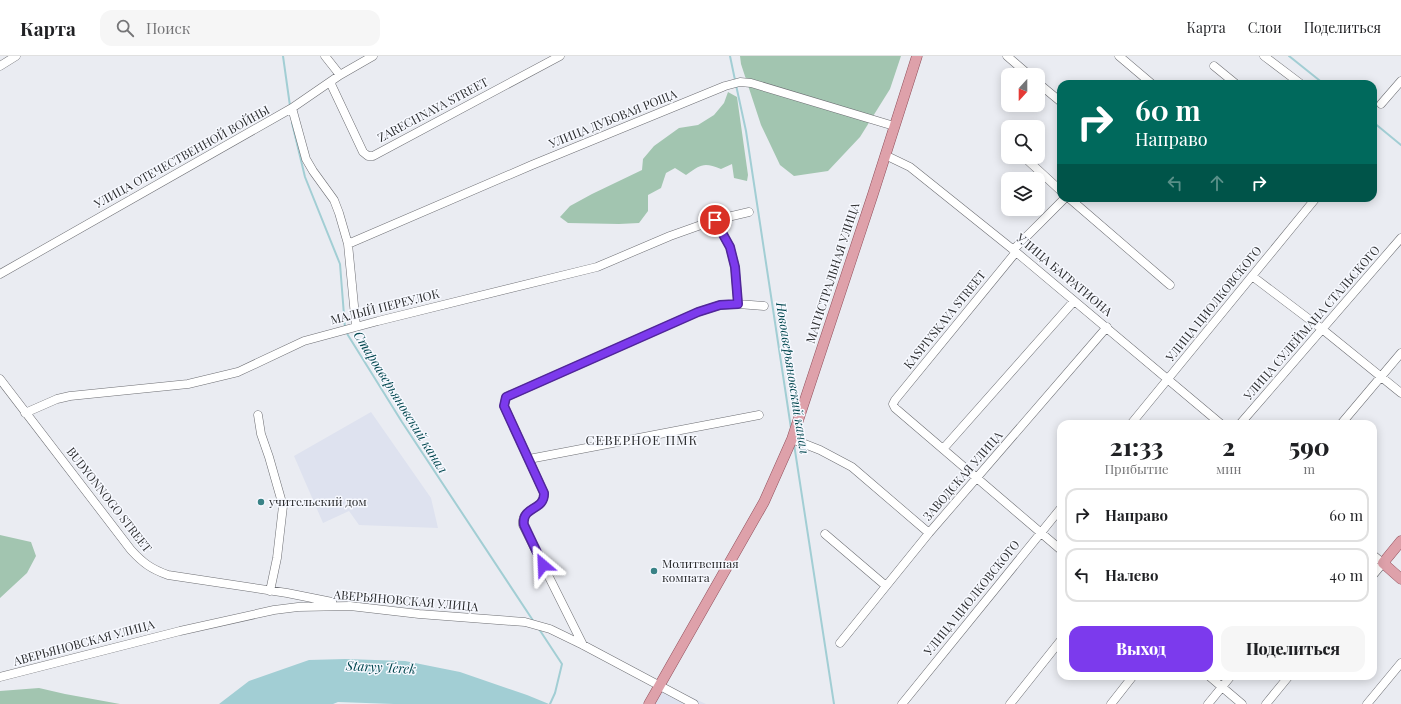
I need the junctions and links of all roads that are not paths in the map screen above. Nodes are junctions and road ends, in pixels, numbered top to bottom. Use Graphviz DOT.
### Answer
graph roads {
  1 [pos="16,56"];
  2 [pos="325,56"];
  3 [pos="373,56"];
  4 [pos="560,56"];
  5 [pos="917,56"];
  6 [pos="1007,56"];
  7 [pos="1119,56"];
  8 [pos="1264,56"];
  9 [pos="0,66"];
  10 [pos="1214,66"];
  11 [pos="1021,68"];
  12 [pos="340,76"];
  13 [pos="1147,80"];
  14 [pos="1231,80"];
  15 [pos="1296,80"];
  16 [pos="1401,81"];
  17 [pos="330,82"];
  18 [pos="1045,89"];
  19 [pos="1057,99"];
  20 [pos="1381,104"];
  21 [pos="292,108"];
  22 [pos="894,126"];
  23 [pos="885,155"];
  24 [pos="1032,164"];
  25 [pos="1057,187"];
  26 [pos="1061,202"];
  27 [pos="1073,202"];
  28 [pos="1313,202"];
  29 [pos="749,212"];
  30 [pos="715,220"];
  31 [pos="1401,238"];
  32 [pos="348,244"];
  33 [pos="1015,251"];
  34 [pos="0,274"];
  35 [pos="1252,276"];
  36 [pos="1170,285"];
  37 [pos="1074,301"];
  38 [pos="738,304"];
  39 [pos="764,306"];
  40 [pos="356,326"];
  41 [pos="1106,327"];
  42 [pos="1322,329"];
  43 [pos="1401,353"];
  44 [pos="1381,377"];
  45 [pos="0,379"];
  46 [pos="1168,380"];
  47 [pos="1401,393"];
  48 [pos="25,413"];
  49 [pos="258,415"];
  50 [pos="759,415"];
  51 [pos="1134,420"];
  52 [pos="1215,420"];
  53 [pos="1243,420"];
  54 [pos="1344,420"];
  55 [pos="792,439"];
  56 [pos="943,449"];
  57 [pos="529,459"];
  58 [pos="976,478"];
  59 [pos="1057,513"];
  60 [pos="1040,532"];
  61 [pos="929,533"];
  62 [pos="825,534"];
  63 [pos="1401,541"];
  64 [pos="1057,547"];
  65 [pos="1377,558"];
  66 [pos="1383,563"];
  67 [pos="1377,570"];
  68 [pos="1401,579"];
  69 [pos="886,586"];
  70 [pos="270,591"];
  71 [pos="350,606"];
  72 [pos="840,643"];
  73 [pos="583,644"];
  74 [pos="1057,645"];
  75 [pos="1401,663"];
  76 [pos="0,677"];
  77 [pos="1131,680"];
  78 [pos="1214,680"];
  79 [pos="1228,680"];
  80 [pos="1286,680"];
  81 [pos="659,686"];
  82 [pos="1222,687"];
  83 [pos="649,704"];
  84 [pos="694,704"];
  85 [pos="902,704"];
  86 [pos="1010,704"];
  87 [pos="1111,704"];
  88 [pos="1208,704"];
  89 [pos="1242,704"];
  90 [pos="1266,704"];
  91 [pos="1367,704"];
  1 -- 9 [label="street"];
  2 -- 12 [label="street"];
  3 -- 12 [label="street, УЛИЦА ОТЕЧЕСТВЕННОЙ ВОЙНЫ"];
  4 -- 17 [label="street, ZARECHNAYA STREET"];
  5 -- 22 [label="main road, МАГИСТРАЛЬНАЯ УЛИЦА"];
  6 -- 11 [label="street"];
  7 -- 13 [label="street"];
  8 -- 15 [label="street"];
  10 -- 14 [label="street"];
  12 -- 17 [label="street, УЛИЦА ОТЕЧЕСТВЕННОЙ ВОЙНЫ"];
  16 -- 20 [label="street"];
  17 -- 21 [label="street, УЛИЦА ОТЕЧЕСТВЕННОЙ ВОЙНЫ"];
  18 -- 19 [label="street"];
  21 -- 32 [label="street"];
  21 -- 34 [label="street, УЛИЦА ОТЕЧЕСТВЕННОЙ ВОЙНЫ"];
  22 -- 23 [label="main road, МАГИСТРАЛЬНАЯ УЛИЦА"];
  22 -- 32 [label="street, УЛИЦА ДУБОВАЯ РОЩА"];
  23 -- 33 [label="street, УЛИЦА БАГРАТИОНА"];
  23 -- 55 [label="main road, МАГИСТРАЛЬНАЯ УЛИЦА"];
  24 -- 25 [label="street"];
  26 -- 33 [label="street, KASPIYSKAYA STREET"];
  27 -- 36 [label="street"];
  28 -- 35 [label="street, УЛИЦА ЦИОЛКОВСКОГО"];
  29 -- 30 [label="street, МАЛЫЙ ПЕРЕУЛОК"];
  30 -- 38 [label="street"];
  30 -- 40 [label="street, МАЛЫЙ ПЕРЕУЛОК"];
  31 -- 42 [label="street, УЛИЦА СУЛЕЙМАНА СТАЛЬСКОГО"];
  32 -- 40 [label="street"];
  33 -- 37 [label="street, УЛИЦА БАГРАТИОНА"];
  33 -- 56 [label="street, KASPIYSKAYA STREET"];
  35 -- 42 [label="street"];
  35 -- 46 [label="street, УЛИЦА ЦИОЛКОВСКОГО"];
  37 -- 41 [label="street, УЛИЦА БАГРАТИОНА"];
  37 -- 56 [label="street"];
  38 -- 39 [label="street"];
  38 -- 57 [label="street"];
  40 -- 48 [label="street, МАЛЫЙ ПЕРЕУЛОК"];
  41 -- 46 [label="street, УЛИЦА БАГРАТИОНА"];
  41 -- 58 [label="street, ЗАВОДСКАЯ УЛИЦА"];
  42 -- 44 [label="street"];
  42 -- 53 [label="street, УЛИЦА СУЛЕЙМАНА СТАЛЬСКОГО"];
  43 -- 44 [label="street"];
  44 -- 47 [label="street"];
  44 -- 54 [label="street"];
  45 -- 48 [label="street, BUDYONNOGO STREET"];
  46 -- 51 [label="street, УЛИЦА ЦИОЛКОВСКОГО"];
  46 -- 52 [label="street, УЛИЦА БАГРАТИОНА"];
  48 -- 70 [label="street, BUDYONNOGO STREET"];
  49 -- 70 [label="street"];
  50 -- 57 [label="street"];
  55 -- 61 [label="street"];
  55 -- 81 [label="main road, МАГИСТРАЛЬНАЯ УЛИЦА"];
  56 -- 58 [label="street"];
  57 -- 73 [label="street"];
  58 -- 60 [label="street"];
  58 -- 61 [label="street, ЗАВОДСКАЯ УЛИЦА"];
  59 -- 60 [label="street, УЛИЦА ЦИОЛКОВСКОГО"];
  60 -- 64 [label="street"];
  60 -- 85 [label="street, УЛИЦА ЦИОЛКОВСКОГО"];
  61 -- 69 [label="street, ЗАВОДСКАЯ УЛИЦА"];
  62 -- 69 [label="street"];
  63 -- 66 [label="main road"];
  65 -- 66 [label="street"];
  66 -- 67 [label="street"];
  66 -- 68 [label="main road"];
  69 -- 72 [label="street, ЗАВОДСКАЯ УЛИЦА"];
  70 -- 71 [label="street, BUDYONNOGO STREET"];
  71 -- 73 [label="street, АВЕРЬЯНОВСКАЯ УЛИЦА"];
  71 -- 76 [label="street, АВЕРЬЯНОВСКАЯ УЛИЦА"];
  73 -- 81 [label="street, АВЕРЬЯНОВСКАЯ УЛИЦА"];
  74 -- 86 [label="street"];
  75 -- 91 [label="street"];
  77 -- 87 [label="street"];
  78 -- 82 [label="street"];
  79 -- 82 [label="street"];
  80 -- 90 [label="street"];
  81 -- 83 [label="main road, МАГИСТРАЛЬНАЯ УЛИЦА"];
  81 -- 84 [label="street, АВЕРЬЯНОВСКАЯ УЛИЦА"];
  82 -- 88 [label="street"];
  82 -- 89 [label="street"];
}
